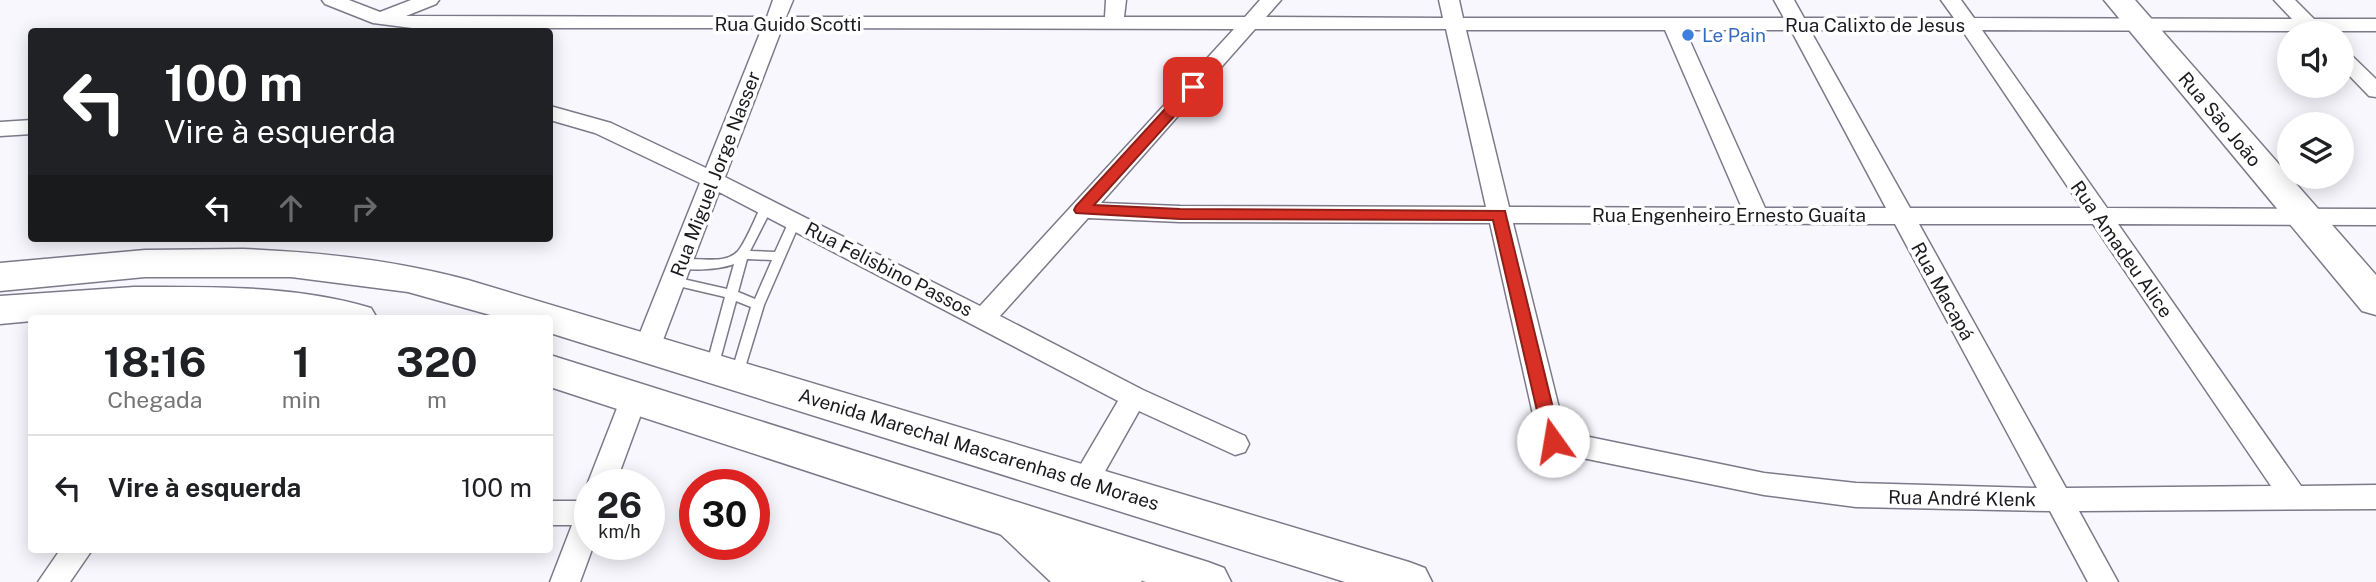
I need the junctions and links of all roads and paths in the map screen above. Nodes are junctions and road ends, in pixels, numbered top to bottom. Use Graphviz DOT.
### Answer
graph roads {
  1 [pos="332,0"];
  2 [pos="429,0"];
  3 [pos="617,0"];
  4 [pos="783,0"];
  5 [pos="1116,0"];
  6 [pos="1271,0"];
  7 [pos="1449,0"];
  8 [pos="1784,0"];
  9 [pos="1951,0"];
  10 [pos="2284,0"];
  11 [pos="2130,13"];
  12 [pos="380,19"];
  13 [pos="2305,21"];
  14 [pos="604,23"];
  15 [pos="774,23"];
  16 [pos="1114,25"];
  17 [pos="1249,25"];
  18 [pos="1455,25"];
  19 [pos="1673,25"];
  20 [pos="1798,25"];
  21 [pos="1969,25"];
  22 [pos="2376,25"];
  23 [pos="2277,26"];
  24 [pos="2354,26"];
  25 [pos="2354,69"];
  26 [pos="2376,91"];
  27 [pos="553,114"];
  28 [pos="28,127"];
  29 [pos="0,129"];
  30 [pos="713,180"];
  31 [pos="768,206"];
  32 [pos="1082,210"];
  33 [pos="1500,215"];
  34 [pos="1757,215"];
  35 [pos="1902,216"];
  36 [pos="2100,216"];
  37 [pos="2304,217"];
  38 [pos="2376,217"];
  39 [pos="795,220"];
  40 [pos="742,255"];
  41 [pos="779,256"];
  42 [pos="677,273"];
  43 [pos="0,277"];
  44 [pos="731,294"];
  45 [pos="2376,301"];
  46 [pos="758,305"];
  47 [pos="0,310"];
  48 [pos="338,315"];
  49 [pos="529,315"];
  50 [pos="984,318"];
  51 [pos="553,322"];
  52 [pos="647,348"];
  53 [pos="725,371"];
  54 [pos="553,372"];
  55 [pos="1134,397"];
  56 [pos="647,402"];
  57 [pos="1235,444"];
  58 [pos="975,447"];
  59 [pos="610,469"];
  60 [pos="1085,481"];
  61 [pos="2376,497"];
  62 [pos="2294,498"];
  63 [pos="2058,500"];
  64 [pos="553,513"];
  65 [pos="574,514"];
  66 [pos="1010,518"];
  67 [pos="1075,539"];
  68 [pos="75,553"];
  69 [pos="574,558"];
  70 [pos="1385,579"];
  71 [pos="53,582"];
  72 [pos="565,582"];
  73 [pos="1084,582"];
  74 [pos="1121,582"];
  75 [pos="1209,582"];
  76 [pos="2103,582"];
  1 -- 12 [label="street, Rua Guido Scotti"];
  2 -- 12 [label="street"];
  3 -- 14 [label="street"];
  4 -- 15 [label="street, Rua Miguel Jorge Nasser"];
  5 -- 16 [label="street"];
  6 -- 17 [label="street"];
  7 -- 18 [label="street"];
  8 -- 20 [label="street, Rua Macapá"];
  9 -- 21 [label="street, Rua Amadeu Alice"];
  10 -- 13 [label="street"];
  11 -- 21 [label="street, Rua Calixto de Jesus"];
  11 -- 23 [label="street, Rua Calixto de Jesus"];
  11 -- 37 [label="main road, Rua São João"];
  12 -- 14 [label="street, Rua Guido Scotti"];
  14 -- 15 [label="street, Rua Guido Scotti"];
  15 -- 16 [label="street, Rua Guido Scotti"];
  15 -- 30 [label="street, Rua Miguel Jorge Nasser"];
  16 -- 17 [label="street, Rua Guido Scotti"];
  17 -- 18 [label="street, Rua Calixto de Jesus"];
  17 -- 32 [label="street"];
  18 -- 19 [label="street, Rua Calixto de Jesus"];
  18 -- 33 [label="street"];
  19 -- 20 [label="street, Rua Calixto de Jesus"];
  19 -- 34 [label="street"];
  20 -- 21 [label="street, Rua Calixto de Jesus"];
  20 -- 35 [label="street, Rua Macapá"];
  21 -- 36 [label="street, Rua Amadeu Alice"];
  22 -- 24 [label="street, Rua Calixto de Jesus"];
  25 -- 26 [label="street"];
  27 -- 30 [label="street, Rua Felisbino Passos"];
  28 -- 29 [label="street"];
  30 -- 31 [label="street, Rua Felisbino Passos"];
  30 -- 42 [label="street, Rua Miguel Jorge Nasser"];
  31 -- 39 [label="street, Rua Felisbino Passos"];
  31 -- 40 [label="lane"];
  32 -- 33 [label="street, Rua Engenheiro Ernesto Guaíta"];
  32 -- 50 [label="street"];
  33 -- 34 [label="street, Rua Engenheiro Ernesto Guaíta"];
  33 -- 63 [label="street, Rua André Klenk"];
  34 -- 35 [label="street, Rua Engenheiro Ernesto Guaíta"];
  35 -- 36 [label="street, Rua Engenheiro Ernesto Guaíta"];
  35 -- 63 [label="street, Rua Macapá"];
  36 -- 37 [label="street, Rua Engenheiro Ernesto Guaíta"];
  36 -- 62 [label="street, Rua Amadeu Alice"];
  37 -- 38 [label="street, Rua Engenheiro Ernesto Guaíta"];
  37 -- 45 [label="main road, Rua São João"];
  39 -- 41 [label="lane"];
  39 -- 50 [label="street, Rua Felisbino Passos"];
  40 -- 41 [label="lane"];
  40 -- 42 [label="lane"];
  40 -- 44 [label="lane"];
  41 -- 46 [label="lane"];
  42 -- 44 [label="lane"];
  42 -- 52 [label="street, Rua Miguel Jorge Nasser"];
  43 -- 49 [label="main road, Avenida Marechal Mascarenhas de Moraes"];
  44 -- 46 [label="lane"];
  44 -- 53 [label="lane"];
  46 -- 53 [label="lane"];
  47 -- 48 [label="main road"];
  50 -- 55 [label="street, Rua Felisbino Passos"];
  51 -- 52 [label="main road, Avenida Marechal Mascarenhas de Moraes"];
  52 -- 53 [label="main road, Avenida Marechal Mascarenhas de Moraes"];
  52 -- 56 [label="main road"];
  53 -- 58 [label="main road, Avenida Marechal Mascarenhas de Moraes"];
  54 -- 56 [label="main road"];
  55 -- 57 [label="street, Rua Felisbino Passos"];
  55 -- 60 [label="street"];
  56 -- 59 [label="street"];
  56 -- 66 [label="main road"];
  58 -- 60 [label="main road, Avenida Marechal Mascarenhas de Moraes"];
  58 -- 67 [label="main road"];
  60 -- 70 [label="main road, Avenida Marechal Mascarenhas de Moraes"];
  61 -- 62 [label="street, Rua André Klenk"];
  62 -- 63 [label="street, Rua André Klenk"];
  63 -- 76 [label="street, Rua Macapá"];
  64 -- 65 [label="street"];
  66 -- 67 [label="main road"];
  66 -- 73 [label="main road"];
  67 -- 74 [label="main road"];
  67 -- 75 [label="main road"];
  68 -- 71 [label="street"];
  69 -- 72 [label="street"];
}
